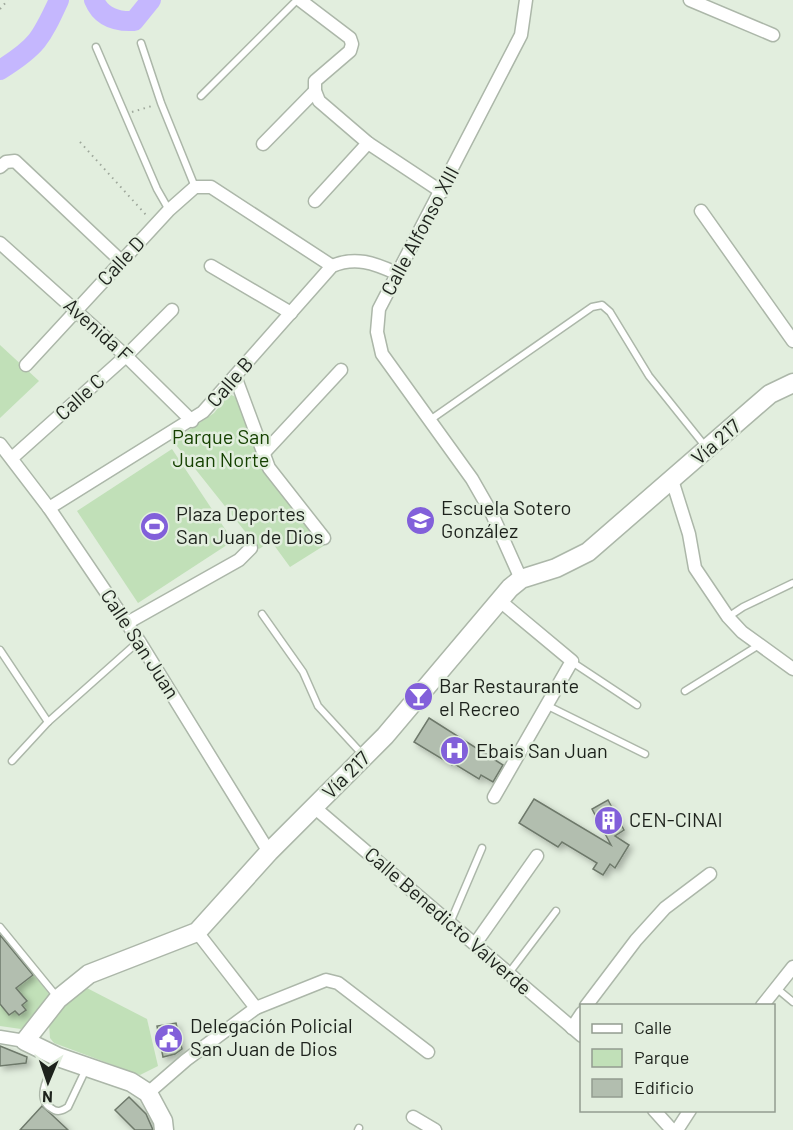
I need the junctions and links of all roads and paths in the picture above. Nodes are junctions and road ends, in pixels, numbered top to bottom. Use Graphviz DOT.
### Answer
graph roads {
  1 [pos="8,0"];
  2 [pos="298,0"];
  3 [pos="526,0"];
  4 [pos="690,0"];
  5 [pos="0,9"];
  6 [pos="773,35"];
  7 [pos="141,43"];
  8 [pos="96,47"];
  9 [pos="315,91"];
  10 [pos="201,96"];
  11 [pos="161,103"];
  12 [pos="126,114"];
  13 [pos="80,142"];
  14 [pos="368,143"];
  15 [pos="262,144"];
  16 [pos="0,167"];
  17 [pos="195,187"];
  18 [pos="442,192"];
  19 [pos="315,201"];
  20 [pos="169,210"];
  21 [pos="701,211"];
  22 [pos="155,225"];
  23 [pos="0,243"];
  24 [pos="121,261"];
  25 [pos="211,266"];
  26 [pos="332,266"];
  27 [pos="396,273"];
  28 [pos="75,310"];
  29 [pos="172,310"];
  30 [pos="291,313"];
  31 [pos="793,341"];
  32 [pos="126,356"];
  33 [pos="26,365"];
  34 [pos="341,370"];
  35 [pos="235,376"];
  36 [pos="793,383"];
  37 [pos="430,420"];
  38 [pos="192,421"];
  39 [pos="0,444"];
  40 [pos="708,449"];
  41 [pos="262,455"];
  42 [pos="12,458"];
  43 [pos="672,480"];
  44 [pos="49,508"];
  45 [pos="324,538"];
  46 [pos="251,548"];
  47 [pos="521,579"];
  48 [pos="793,583"];
  49 [pos="500,601"];
  50 [pos="262,614"];
  51 [pos="728,617"];
  52 [pos="127,623"];
  53 [pos="140,640"];
  54 [pos="760,644"];
  55 [pos="0,650"];
  56 [pos="572,661"];
  57 [pos="793,669"];
  58 [pos="685,691"];
  59 [pos="637,705"];
  60 [pos="548,706"];
  61 [pos="48,722"];
  62 [pos="645,754"];
  63 [pos="365,757"];
  64 [pos="12,761"];
  65 [pos="494,797"];
  66 [pos="314,807"];
  67 [pos="482,848"];
  68 [pos="269,852"];
  69 [pos="537,856"];
  70 [pos="710,874"];
  71 [pos="556,911"];
  72 [pos="450,923"];
  73 [pos="0,927"];
  74 [pos="197,932"];
  75 [pos="3,937"];
  76 [pos="475,944"];
  77 [pos="793,967"];
  78 [pos="509,973"];
  79 [pos="775,987"];
  80 [pos="58,999"];
  81 [pos="793,1002"];
  82 [pos="587,1004"];
  83 [pos="763,1004"];
  84 [pos="256,1008"];
  85 [pos="577,1032"];
  86 [pos="0,1036"];
  87 [pos="25,1041"];
  88 [pos="428,1052"];
  89 [pos="58,1057"];
  90 [pos="87,1066"];
  91 [pos="148,1093"];
  92 [pos="656,1112"];
  93 [pos="688,1112"];
  94 [pos="413,1117"];
  95 [pos="164,1130"];
  96 [pos="435,1130"];
  97 [pos="675,1130"];
  1 -- 5 [label="path"];
  2 -- 9 [label="street"];
  2 -- 10 [label="lane"];
  3 -- 18 [label="street, Calle Alfonso XIII"];
  4 -- 6 [label="street"];
  7 -- 11 [label="lane"];
  8 -- 12 [label="lane"];
  9 -- 14 [label="street"];
  9 -- 15 [label="street"];
  11 -- 12 [label="path"];
  11 -- 17 [label="lane"];
  12 -- 20 [label="lane"];
  13 -- 22 [label="path"];
  14 -- 18 [label="street"];
  14 -- 19 [label="street"];
  16 -- 24 [label="street"];
  17 -- 20 [label="street, Calle D"];
  17 -- 26 [label="street"];
  18 -- 27 [label="street, Calle Alfonso XIII"];
  20 -- 22 [label="street, Calle D"];
  21 -- 31 [label="street"];
  22 -- 24 [label="street, Calle D"];
  23 -- 28 [label="street, Avenida F"];
  24 -- 28 [label="street, Calle D"];
  25 -- 30 [label="street"];
  26 -- 27 [label="street"];
  26 -- 30 [label="street, Calle B"];
  27 -- 37 [label="street, Calle Alfonso XIII"];
  28 -- 32 [label="street, Avenida F"];
  28 -- 33 [label="street, Calle D"];
  29 -- 32 [label="street, Calle C"];
  30 -- 35 [label="street, Calle B"];
  32 -- 38 [label="street, Avenida F"];
  32 -- 42 [label="street, Calle C"];
  34 -- 41 [label="street"];
  35 -- 38 [label="street, Calle B"];
  35 -- 41 [label="street"];
  36 -- 40 [label="main road, Vía 217"];
  37 -- 40 [label="lane"];
  37 -- 47 [label="street, Calle Alfonso XIII"];
  38 -- 44 [label="street, Calle B"];
  39 -- 42 [label="street, Calle San Juan"];
  40 -- 43 [label="main road, Vía 217"];
  41 -- 45 [label="street"];
  42 -- 44 [label="street, Calle San Juan"];
  43 -- 47 [label="main road, Vía 217"];
  43 -- 51 [label="street"];
  44 -- 52 [label="street, Calle San Juan"];
  46 -- 52 [label="street"];
  47 -- 49 [label="main road, Vía 217"];
  48 -- 51 [label="lane"];
  49 -- 56 [label="street"];
  49 -- 63 [label="main road, Vía 217"];
  50 -- 63 [label="lane"];
  51 -- 54 [label="street"];
  52 -- 53 [label="street, Calle San Juan"];
  53 -- 61 [label="lane"];
  53 -- 68 [label="street, Calle San Juan"];
  54 -- 57 [label="street"];
  54 -- 58 [label="lane"];
  55 -- 61 [label="lane"];
  56 -- 59 [label="lane"];
  56 -- 60 [label="street"];
  60 -- 62 [label="lane"];
  60 -- 65 [label="street"];
  61 -- 64 [label="lane"];
  63 -- 66 [label="main road, Vía 217"];
  66 -- 68 [label="main road, Vía 217"];
  66 -- 72 [label="street, Calle Benedicto Valverde"];
  67 -- 72 [label="lane"];
  68 -- 74 [label="main road, Vía 217"];
  69 -- 76 [label="street"];
  70 -- 82 [label="street"];
  71 -- 78 [label="lane"];
  72 -- 76 [label="street, Calle Benedicto Valverde"];
  73 -- 75 [label="lane"];
  74 -- 80 [label="main road, Vía 217"];
  74 -- 84 [label="street"];
  75 -- 80 [label="lane"];
  76 -- 78 [label="street, Calle Benedicto Valverde"];
  77 -- 79 [label="street"];
  78 -- 85 [label="street, Calle Benedicto Valverde"];
  79 -- 81 [label="lane"];
  79 -- 83 [label="street"];
  80 -- 87 [label="main road, Vía 217"];
  84 -- 88 [label="street"];
  84 -- 91 [label="street"];
  86 -- 87 [label="street"];
  87 -- 89 [label="main road"];
  89 -- 90 [label="main road"];
  89 -- 90 [label="lane"];
  90 -- 91 [label="main road"];
  91 -- 95 [label="main road"];
  92 -- 97 [label="street"];
  93 -- 97 [label="street"];
  94 -- 96 [label="street"];
}
